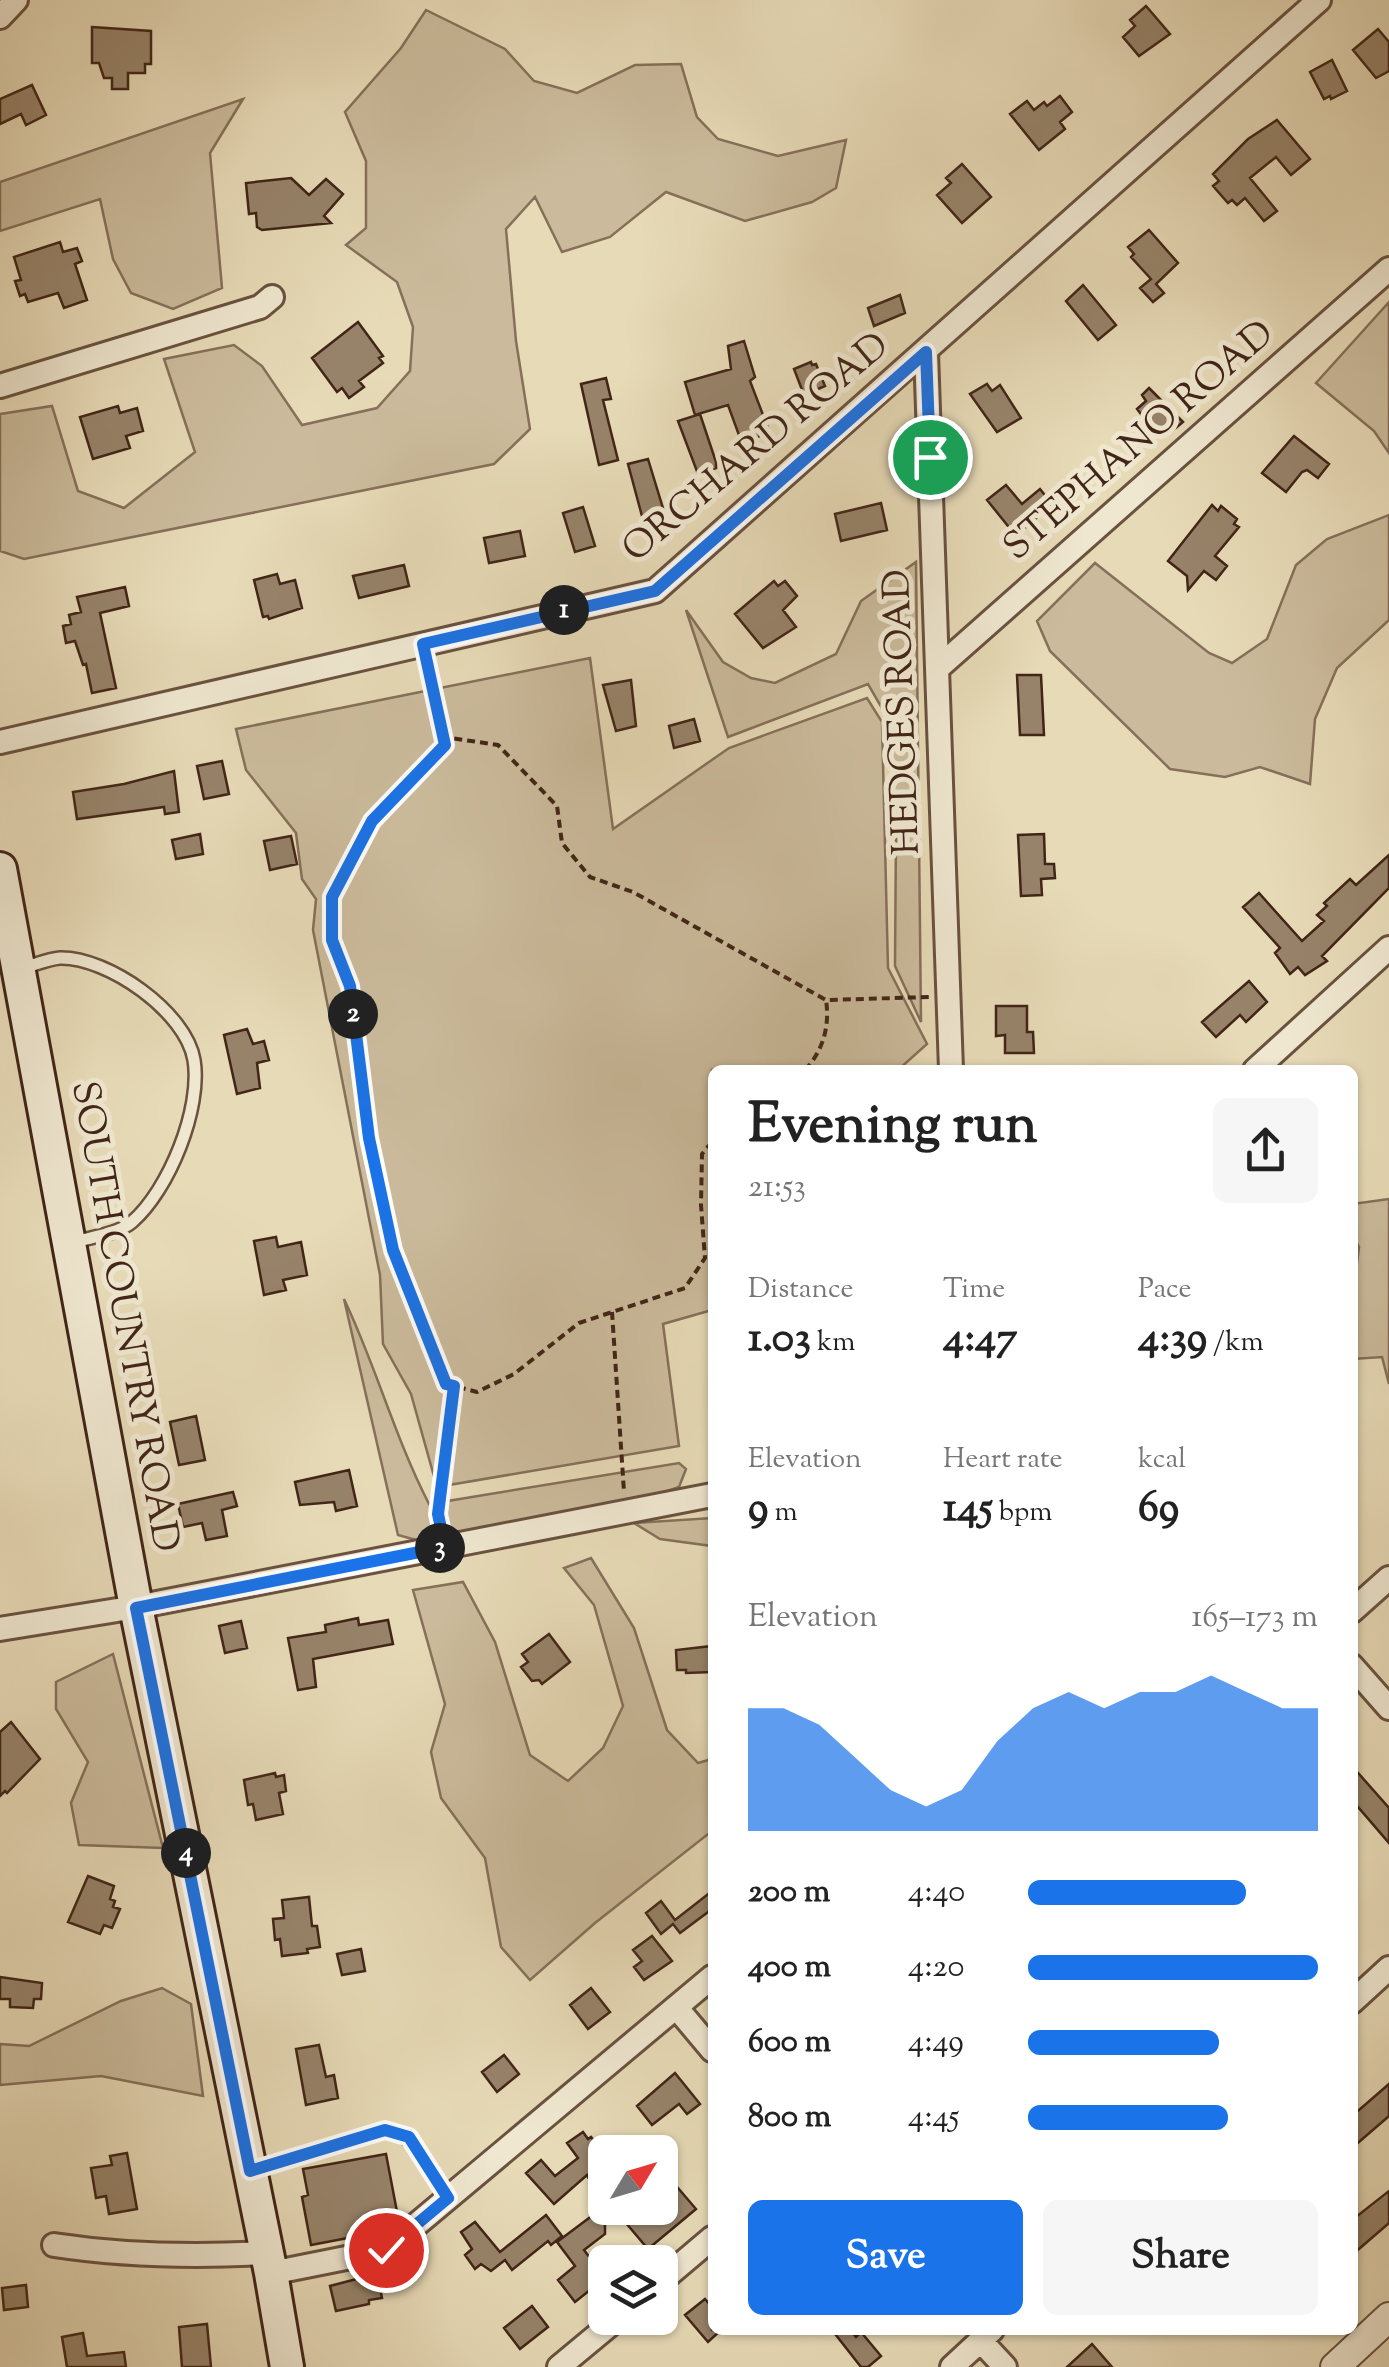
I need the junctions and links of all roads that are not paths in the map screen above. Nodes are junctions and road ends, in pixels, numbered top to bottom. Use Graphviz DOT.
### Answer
graph roads {
  1 [pos="16,0"];
  2 [pos="1319,0"];
  3 [pos="0,17"];
  4 [pos="1389,269"];
  5 [pos="272,297"];
  6 [pos="926,352"];
  7 [pos="0,386"];
  8 [pos="938,668"];
  9 [pos="0,742"];
  10 [pos="0,869"];
  11 [pos="1389,948"];
  12 [pos="18,968"];
  13 [pos="951,1065"];
  14 [pos="1260,1065"];
  15 [pos="69,1243"];
  16 [pos="708,1495"];
  17 [pos="1389,1578"];
  18 [pos="1358,1606"];
  19 [pos="136,1608"];
  20 [pos="0,1629"];
  21 [pos="1358,1673"];
  22 [pos="1389,1708"];
  23 [pos="1389,1968"];
  24 [pos="708,1981"];
  25 [pos="1358,1996"];
  26 [pos="676,2008"];
  27 [pos="708,2045"];
  28 [pos="250,2171"];
  29 [pos="448,2198"];
  30 [pos="708,2241"];
  31 [pos="54,2245"];
  32 [pos="269,2263"];
  33 [pos="678,2267"];
  34 [pos="1389,2317"];
  35 [pos="597,2335"];
  36 [pos="986,2335"];
  37 [pos="287,2367"];
  38 [pos="558,2367"];
  39 [pos="952,2367"];
  40 [pos="1005,2367"];
  41 [pos="1335,2367"];
  1 -- 3 [label="street"];
  2 -- 6 [label="street, ORCHARD ROAD"];
  4 -- 8 [label="street, STEPHANO ROAD"];
  5 -- 7 [label="street"];
  6 -- 8 [label="street, HEDGES ROAD"];
  6 -- 9 [label="street, ORCHARD ROAD"];
  8 -- 13 [label="street, HEDGES ROAD"];
  10 -- 12 [label="main road, SOUTH COUNTRY ROAD"];
  11 -- 14 [label="street"];
  12 -- 15 [label="main road, SOUTH COUNTRY ROAD"];
  12 -- 15 [label="lane"];
  15 -- 19 [label="main road, SOUTH COUNTRY ROAD"];
  16 -- 19 [label="street"];
  17 -- 18 [label="street"];
  19 -- 20 [label="street"];
  19 -- 28 [label="main road, SOUTH COUNTRY ROAD"];
  21 -- 22 [label="street"];
  23 -- 25 [label="street"];
  24 -- 26 [label="street"];
  26 -- 27 [label="street"];
  26 -- 29 [label="street"];
  28 -- 29 [label="lane"];
  28 -- 32 [label="main road, SOUTH COUNTRY ROAD"];
  29 -- 32 [label="street"];
  30 -- 33 [label="street"];
  31 -- 32 [label="street"];
  32 -- 37 [label="main road, SOUTH COUNTRY ROAD"];
  34 -- 41 [label="street"];
  35 -- 38 [label="street"];
  36 -- 39 [label="street"];
  36 -- 40 [label="street"];
}
